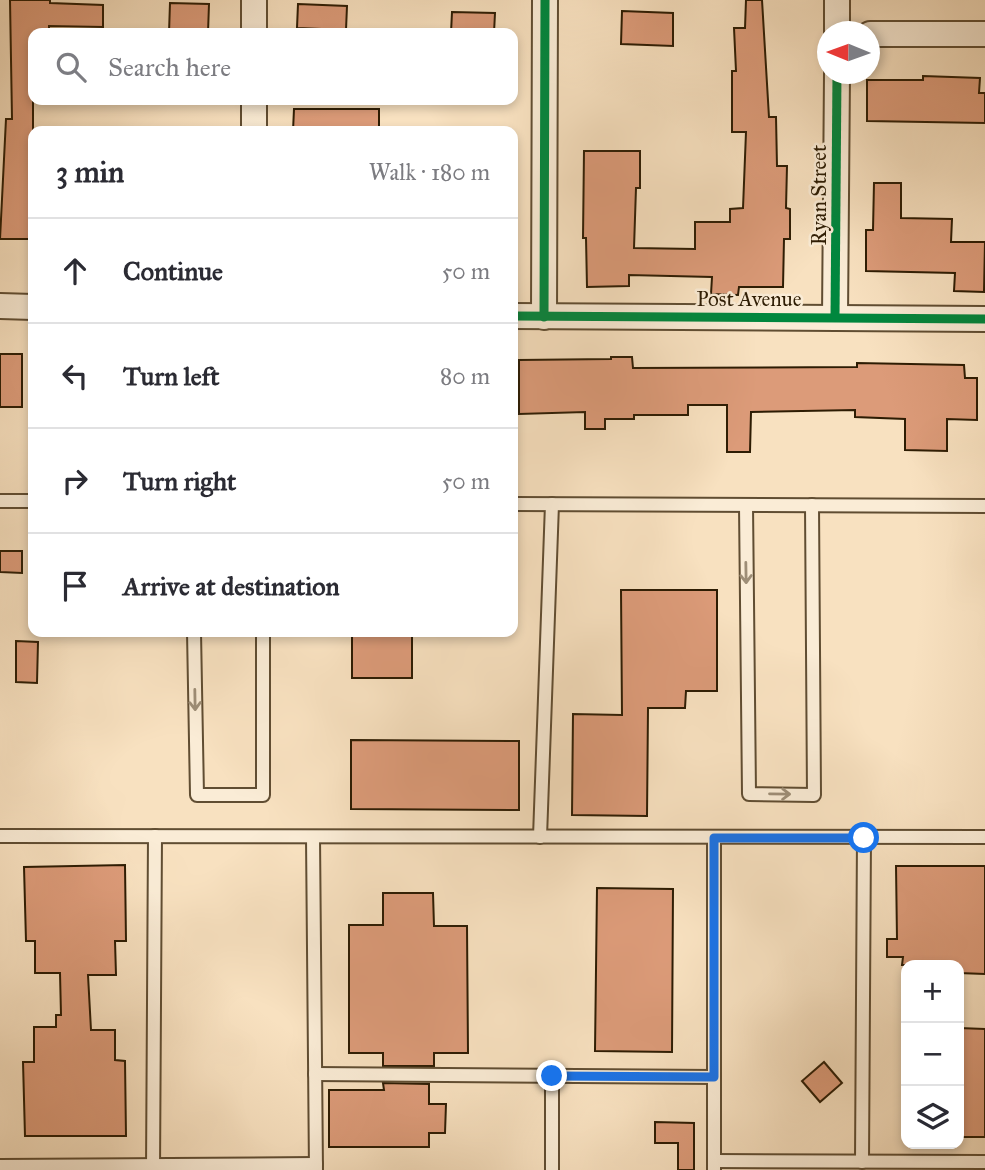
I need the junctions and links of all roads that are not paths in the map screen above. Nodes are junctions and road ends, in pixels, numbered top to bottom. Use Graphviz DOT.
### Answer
graph roads {
  1 [pos="254,0"];
  2 [pos="545,0"];
  3 [pos="837,0"];
  4 [pos="837,21"];
  5 [pos="254,28"];
  6 [pos="880,34"];
  7 [pos="985,34"];
  8 [pos="837,84"];
  9 [pos="254,105"];
  10 [pos="254,126"];
  11 [pos="0,306"];
  12 [pos="28,307"];
  13 [pos="518,316"];
  14 [pos="544,317"];
  15 [pos="835,317"];
  16 [pos="985,320"];
  17 [pos="0,501"];
  18 [pos="28,501"];
  19 [pos="518,504"];
  20 [pos="552,504"];
  21 [pos="746,505"];
  22 [pos="812,505"];
  23 [pos="985,506"];
  24 [pos="194,637"];
  25 [pos="262,637"];
  26 [pos="0,836"];
  27 [pos="155,836"];
  28 [pos="313,837"];
  29 [pos="540,837"];
  30 [pos="985,837"];
  31 [pos="714,838"];
  32 [pos="864,838"];
  33 [pos="315,1074"];
  34 [pos="552,1076"];
  35 [pos="714,1077"];
  36 [pos="862,1162"];
  37 [pos="985,1162"];
  38 [pos="0,1166"];
  39 [pos="714,1166"];
  40 [pos="153,1167"];
  41 [pos="316,1167"];
  42 [pos="552,1170"];
  1 -- 5 [label="street"];
  2 -- 14 [label="street"];
  3 -- 4 [label="street"];
  6 -- 7 [label="street"];
  8 -- 15 [label="street, Ryan Street"];
  9 -- 10 [label="street"];
  11 -- 12 [label="street"];
  13 -- 14 [label="street, Post Avenue"];
  14 -- 15 [label="street, Post Avenue"];
  15 -- 16 [label="street, Post Avenue"];
  17 -- 18 [label="lane"];
  19 -- 20 [label="lane"];
  20 -- 21 [label="lane"];
  20 -- 29 [label="lane"];
  21 -- 22 [label="lane"];
  21 -- 22 [label="lane, one-way"];
  22 -- 23 [label="lane"];
  24 -- 25 [label="lane, one-way"];
  26 -- 27 [label="lane"];
  27 -- 28 [label="lane"];
  27 -- 40 [label="lane"];
  28 -- 29 [label="lane"];
  28 -- 33 [label="lane"];
  29 -- 31 [label="lane"];
  30 -- 32 [label="lane"];
  31 -- 32 [label="lane"];
  31 -- 35 [label="lane"];
  32 -- 36 [label="lane"];
  33 -- 34 [label="lane"];
  33 -- 41 [label="lane"];
  34 -- 35 [label="lane"];
  34 -- 42 [label="lane"];
  35 -- 39 [label="lane"];
  36 -- 37 [label="lane"];
  36 -- 39 [label="lane"];
  38 -- 40 [label="lane"];
  40 -- 41 [label="lane"];
}
